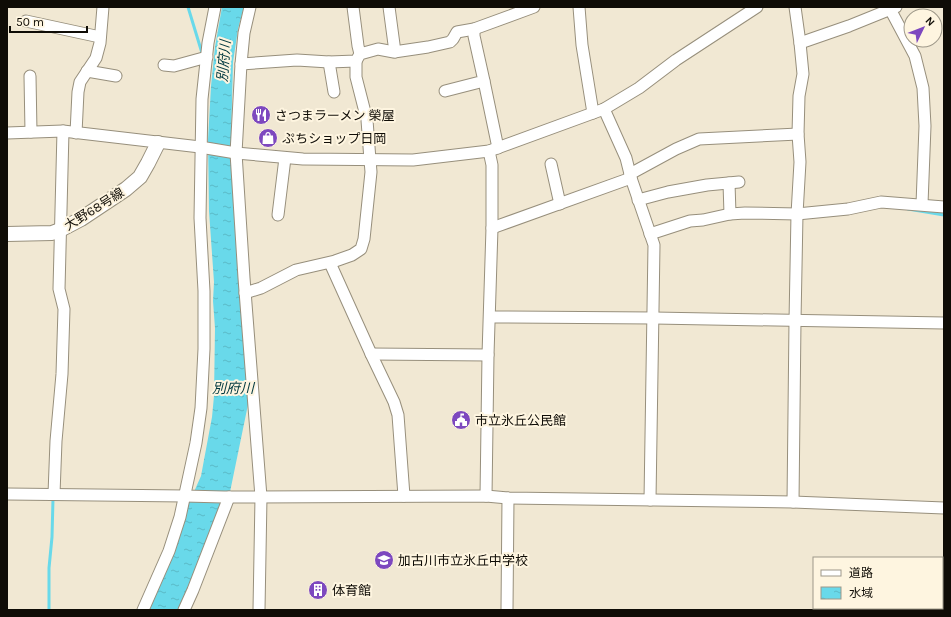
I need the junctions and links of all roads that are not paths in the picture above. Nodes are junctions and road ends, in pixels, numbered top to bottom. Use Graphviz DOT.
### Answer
graph roads {
  1 [pos="103,7"];
  2 [pos="215,7"];
  3 [pos="250,7"];
  4 [pos="353,7"];
  5 [pos="390,7"];
  6 [pos="534,7"];
  7 [pos="579,7"];
  8 [pos="757,7"];
  9 [pos="795,7"];
  10 [pos="893,8"];
  11 [pos="26,21"];
  12 [pos="474,29"];
  13 [pos="100,37"];
  14 [pos="800,43"];
  15 [pos="395,52"];
  16 [pos="206,57"];
  17 [pos="358,57"];
  18 [pos="329,62"];
  19 [pos="241,64"];
  20 [pos="164,65"];
  21 [pos="87,71"];
  22 [pos="30,76"];
  23 [pos="116,76"];
  24 [pos="484,81"];
  25 [pos="444,91"];
  26 [pos="334,92"];
  27 [pos="604,109"];
  28 [pos="594,113"];
  29 [pos="63,131"];
  30 [pos="31,132"];
  31 [pos="7,133"];
  32 [pos="76,133"];
  33 [pos="798,134"];
  34 [pos="158,143"];
  35 [pos="200,147"];
  36 [pos="493,149"];
  37 [pos="236,153"];
  38 [pos="285,158"];
  39 [pos="370,160"];
  40 [pos="551,164"];
  41 [pos="630,176"];
  42 [pos="638,200"];
  43 [pos="560,204"];
  44 [pos="922,204"];
  45 [pos="944,206"];
  46 [pos="278,214"];
  47 [pos="730,214"];
  48 [pos="798,214"];
  49 [pos="492,228"];
  50 [pos="60,230"];
  51 [pos="7,234"];
  52 [pos="650,234"];
  53 [pos="330,263"];
  54 [pos="245,294"];
  55 [pos="490,317"];
  56 [pos="654,318"];
  57 [pos="795,321"];
  58 [pos="944,323"];
  59 [pos="371,354"];
  60 [pos="488,355"];
  61 [pos="7,494"];
  62 [pos="54,494"];
  63 [pos="187,496"];
  64 [pos="261,496"];
  65 [pos="404,496"];
  66 [pos="486,496"];
  67 [pos="227,497"];
  68 [pos="508,498"];
  69 [pos="650,500"];
  70 [pos="793,502"];
  71 [pos="944,508"];
  72 [pos="143,610"];
  73 [pos="184,610"];
  74 [pos="259,610"];
  75 [pos="507,610"];
  1 -- 13 [label="street"];
  2 -- 16 [label="street"];
  3 -- 19 [label="street"];
  4 -- 17 [label="street"];
  5 -- 15 [label="street"];
  6 -- 12 [label="street"];
  7 -- 28 [label="street"];
  8 -- 27 [label="street"];
  9 -- 14 [label="street"];
  10 -- 14 [label="street"];
  10 -- 44 [label="street"];
  11 -- 13 [label="street"];
  12 -- 15 [label="street"];
  12 -- 24 [label="street"];
  13 -- 21 [label="street"];
  14 -- 33 [label="street"];
  15 -- 17 [label="street"];
  16 -- 20 [label="street"];
  16 -- 35 [label="street"];
  17 -- 18 [label="street"];
  17 -- 39 [label="street"];
  18 -- 19 [label="street"];
  18 -- 26 [label="street"];
  19 -- 37 [label="street"];
  21 -- 23 [label="street"];
  21 -- 32 [label="street"];
  22 -- 30 [label="street"];
  24 -- 25 [label="street"];
  24 -- 36 [label="street"];
  27 -- 28 [label="street"];
  27 -- 41 [label="street"];
  28 -- 36 [label="street"];
  29 -- 30 [label="street"];
  29 -- 32 [label="street"];
  29 -- 50 [label="street"];
  30 -- 31 [label="street"];
  32 -- 34 [label="street"];
  33 -- 41 [label="street"];
  33 -- 48 [label="street"];
  34 -- 35 [label="street"];
  34 -- 50 [label="street, 大野68号線"];
  35 -- 37 [label="street"];
  35 -- 63 [label="street"];
  36 -- 39 [label="street"];
  36 -- 49 [label="street"];
  37 -- 38 [label="street"];
  37 -- 54 [label="street"];
  38 -- 39 [label="street"];
  38 -- 46 [label="street"];
  39 -- 53 [label="street"];
  40 -- 43 [label="street"];
  41 -- 42 [label="street"];
  41 -- 43 [label="street"];
  42 -- 47 [label="street"];
  42 -- 52 [label="street"];
  43 -- 49 [label="street"];
  44 -- 45 [label="street"];
  44 -- 48 [label="street"];
  47 -- 48 [label="street"];
  47 -- 52 [label="street"];
  48 -- 57 [label="street"];
  49 -- 55 [label="street"];
  50 -- 51 [label="street, 大野68号線"];
  50 -- 62 [label="street"];
  52 -- 56 [label="street"];
  53 -- 54 [label="street"];
  53 -- 59 [label="street"];
  54 -- 64 [label="street"];
  55 -- 56 [label="street"];
  55 -- 60 [label="street"];
  56 -- 57 [label="street"];
  56 -- 69 [label="street"];
  57 -- 58 [label="street"];
  57 -- 70 [label="street"];
  59 -- 60 [label="street"];
  59 -- 65 [label="street"];
  60 -- 66 [label="street"];
  61 -- 62 [label="street"];
  62 -- 63 [label="street"];
  63 -- 67 [label="street"];
  63 -- 72 [label="street"];
  64 -- 65 [label="street"];
  64 -- 67 [label="street"];
  64 -- 74 [label="street"];
  65 -- 66 [label="street"];
  66 -- 68 [label="street"];
  67 -- 73 [label="street"];
  68 -- 69 [label="street"];
  68 -- 75 [label="street"];
  69 -- 70 [label="street"];
  70 -- 71 [label="street"];
}
